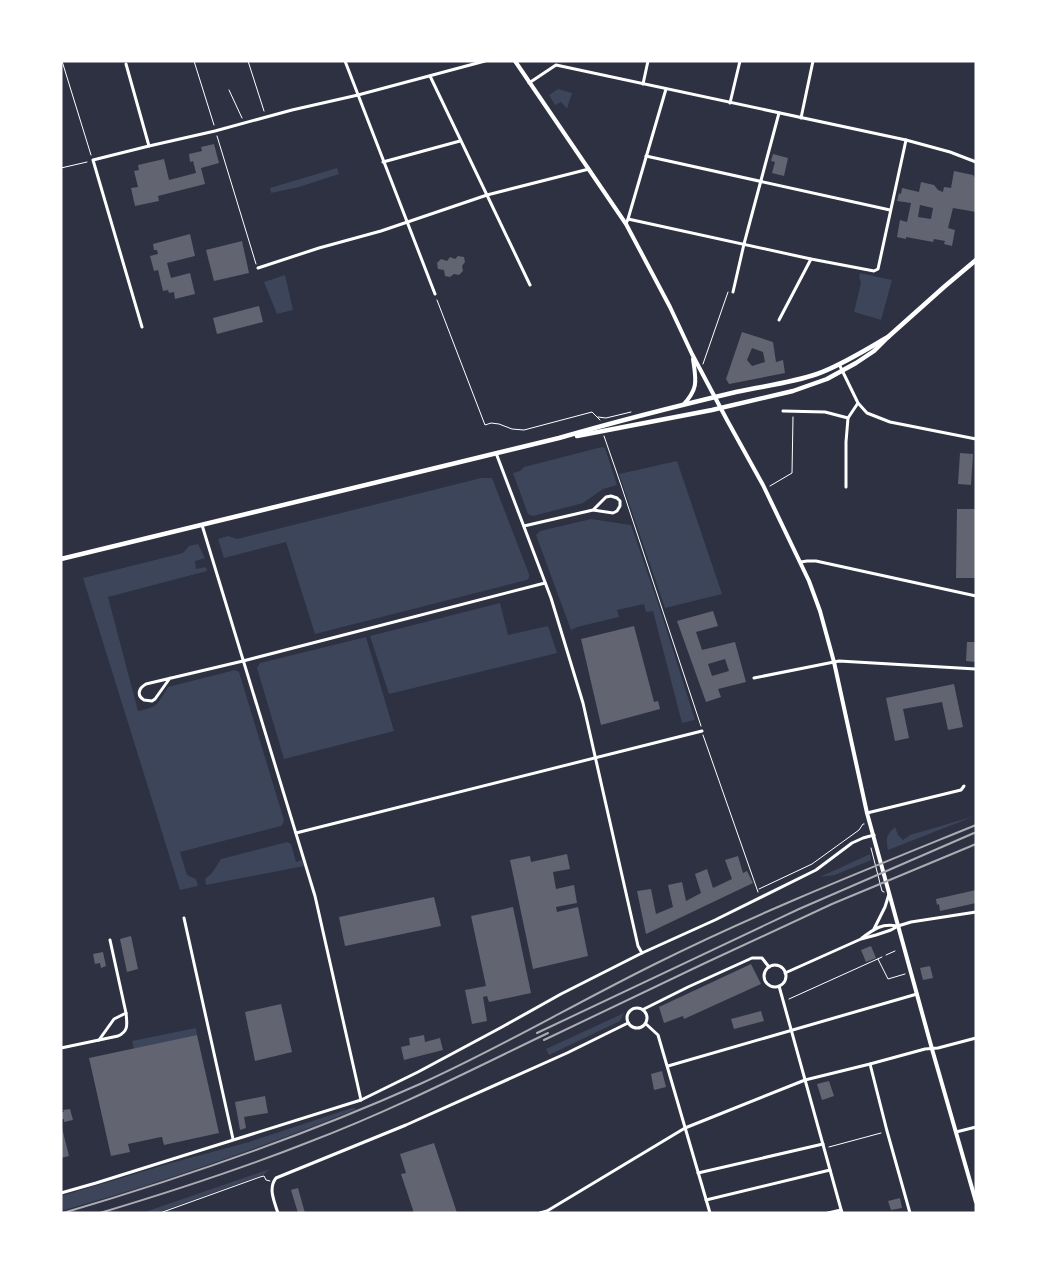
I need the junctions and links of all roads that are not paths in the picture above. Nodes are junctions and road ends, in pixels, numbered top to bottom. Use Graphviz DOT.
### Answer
graph roads {
  1 [pos="345,61"];
  2 [pos="485,61"];
  3 [pos="514,61"];
  4 [pos="648,61"];
  5 [pos="740,61"];
  6 [pos="813,61"];
  7 [pos="126,64"];
  8 [pos="430,76"];
  9 [pos="530,83"];
  10 [pos="644,84"];
  11 [pos="666,89"];
  12 [pos="358,95"];
  13 [pos="730,103"];
  14 [pos="779,113"];
  15 [pos="801,118"];
  16 [pos="906,140"];
  17 [pos="460,141"];
  18 [pos="149,146"];
  19 [pos="646,156"];
  20 [pos="383,162"];
  21 [pos="976,162"];
  22 [pos="589,170"];
  23 [pos="761,181"];
  24 [pos="487,195"];
  25 [pos="890,210"];
  26 [pos="628,219"];
  27 [pos="408,222"];
  28 [pos="626,224"];
  29 [pos="744,244"];
  30 [pos="811,259"];
  31 [pos="976,260"];
  32 [pos="258,268"];
  33 [pos="530,286"];
  34 [pos="733,292"];
  35 [pos="435,294"];
  36 [pos="779,320"];
  37 [pos="142,328"];
  38 [pos="888,337"];
  39 [pos="692,354"];
  40 [pos="839,364"];
  41 [pos="842,372"];
  42 [pos="716,397"];
  43 [pos="858,403"];
  44 [pos="683,405"];
  45 [pos="720,407"];
  46 [pos="783,412"];
  47 [pos="848,418"];
  48 [pos="560,438"];
  49 [pos="976,439"];
  50 [pos="496,453"];
  51 [pos="846,487"];
  52 [pos="593,510"];
  53 [pos="202,524"];
  54 [pos="524,526"];
  55 [pos="61,559"];
  56 [pos="801,562"];
  57 [pos="545,583"];
  58 [pos="976,596"];
  59 [pos="243,660"];
  60 [pos="834,662"];
  61 [pos="976,669"];
  62 [pos="170,678"];
  63 [pos="754,678"];
  64 [pos="702,731"];
  65 [pos="596,759"];
  66 [pos="964,786"];
  67 [pos="867,813"];
  68 [pos="296,833"];
  69 [pos="874,835"];
  70 [pos="890,893"];
  71 [pos="976,912"];
  72 [pos="184,918"];
  73 [pos="898,926"];
  74 [pos="873,930"];
  75 [pos="861,938"];
  76 [pos="110,940"];
  77 [pos="642,953"];
  78 [pos="769,967"];
  79 [pos="785,972"];
  80 [pos="779,986"];
  81 [pos="918,994"];
  82 [pos="644,1010"];
  83 [pos="126,1013"];
  84 [pos="628,1023"];
  85 [pos="646,1024"];
  86 [pos="792,1030"];
  87 [pos="976,1038"];
  88 [pos="99,1040"];
  89 [pos="61,1048"];
  90 [pos="932,1049"];
  91 [pos="870,1064"];
  92 [pos="668,1066"];
  93 [pos="805,1080"];
  94 [pos="361,1100"];
  95 [pos="976,1127"];
  96 [pos="685,1128"];
  97 [pos="956,1132"];
  98 [pos="233,1139"];
  99 [pos="824,1146"];
  100 [pos="830,1170"];
  101 [pos="698,1173"];
  102 [pos="61,1193"];
  103 [pos="706,1200"];
  104 [pos="976,1202"];
  105 [pos="842,1211"];
  106 [pos="548,1212"];
  107 [pos="278,1213"];
  108 [pos="540,1213"];
  109 [pos="710,1213"];
  110 [pos="828,1213"];
  111 [pos="910,1213"];
  1 -- 12 [label="street"];
  2 -- 8 [label="street"];
  3 -- 9 [label="street"];
  4 -- 10 [label="street"];
  5 -- 13 [label="street"];
  6 -- 15 [label="street"];
  7 -- 18 [label="street"];
  8 -- 12 [label="street"];
  8 -- 17 [label="street"];
  9 -- 10 [label="street"];
  9 -- 22 [label="street"];
  10 -- 11 [label="street"];
  11 -- 13 [label="street"];
  11 -- 19 [label="street"];
  12 -- 18 [label="street"];
  12 -- 20 [label="street"];
  13 -- 14 [label="street"];
  14 -- 15 [label="street"];
  14 -- 23 [label="street"];
  15 -- 16 [label="street"];
  16 -- 21 [label="street"];
  16 -- 25 [label="street"];
  17 -- 20 [label="street"];
  17 -- 24 [label="street"];
  18 -- 37 [label="street"];
  19 -- 23 [label="street"];
  19 -- 26 [label="street"];
  20 -- 27 [label="street"];
  22 -- 24 [label="street"];
  22 -- 28 [label="street"];
  23 -- 25 [label="street"];
  23 -- 29 [label="street"];
  24 -- 27 [label="street"];
  24 -- 33 [label="street"];
  25 -- 30 [label="street"];
  26 -- 28 [label="street"];
  26 -- 29 [label="street"];
  27 -- 32 [label="street"];
  27 -- 35 [label="street"];
  28 -- 39 [label="street"];
  29 -- 30 [label="street"];
  29 -- 34 [label="street"];
  30 -- 36 [label="street"];
  31 -- 38 [label="main road"];
  38 -- 40 [label="main road"];
  38 -- 41 [label="main road"];
  39 -- 42 [label="street"];
  39 -- 44 [label="street"];
  40 -- 41 [label="street"];
  40 -- 42 [label="main road"];
  41 -- 43 [label="street"];
  41 -- 45 [label="main road"];
  42 -- 44 [label="main road"];
  42 -- 45 [label="street"];
  43 -- 47 [label="street"];
  43 -- 49 [label="street"];
  44 -- 48 [label="main road"];
  45 -- 48 [label="main road"];
  45 -- 56 [label="street"];
  46 -- 47 [label="street"];
  47 -- 51 [label="street"];
  48 -- 50 [label="main road"];
  50 -- 53 [label="main road"];
  50 -- 54 [label="street"];
  52 -- 52 [label="street"];
  52 -- 54 [label="street"];
  53 -- 55 [label="main road"];
  53 -- 59 [label="street"];
  54 -- 57 [label="street"];
  56 -- 58 [label="street"];
  56 -- 60 [label="street"];
  57 -- 59 [label="street"];
  57 -- 65 [label="street"];
  59 -- 62 [label="street"];
  59 -- 68 [label="street"];
  60 -- 61 [label="street"];
  60 -- 63 [label="street"];
  60 -- 67 [label="street"];
  62 -- 62 [label="street"];
  64 -- 65 [label="street"];
  65 -- 68 [label="street"];
  65 -- 77 [label="street"];
  66 -- 67 [label="street"];
  67 -- 69 [label="street"];
  68 -- 94 [label="street"];
  69 -- 70 [label="street"];
  69 -- 77 [label="street"];
  70 -- 73 [label="street"];
  70 -- 74 [label="street"];
  71 -- 73 [label="street"];
  72 -- 98 [label="street"];
  73 -- 74 [label="street"];
  73 -- 75 [label="street"];
  73 -- 81 [label="street"];
  74 -- 75 [label="street"];
  75 -- 79 [label="street"];
  76 -- 83 [label="street"];
  77 -- 94 [label="street"];
  78 -- 79 [label="street"];
  78 -- 80 [label="street"];
  78 -- 82 [label="street"];
  79 -- 80 [label="street"];
  80 -- 86 [label="street"];
  81 -- 86 [label="street"];
  81 -- 90 [label="street"];
  82 -- 84 [label="street"];
  82 -- 85 [label="street"];
  83 -- 88 [label="street"];
  83 -- 88 [label="street"];
  84 -- 85 [label="street"];
  84 -- 107 [label="street"];
  85 -- 92 [label="street"];
  86 -- 92 [label="street"];
  86 -- 93 [label="street"];
  87 -- 90 [label="street"];
  88 -- 89 [label="street"];
  90 -- 91 [label="street"];
  90 -- 97 [label="street"];
  91 -- 93 [label="street"];
  91 -- 111 [label="street"];
  92 -- 96 [label="street"];
  93 -- 96 [label="street"];
  93 -- 99 [label="street"];
  94 -- 98 [label="street"];
  95 -- 97 [label="street"];
  96 -- 101 [label="street"];
  96 -- 106 [label="street"];
  97 -- 104 [label="street"];
  98 -- 102 [label="street"];
  99 -- 100 [label="street"];
  99 -- 101 [label="street"];
  100 -- 103 [label="street"];
  100 -- 105 [label="street"];
  101 -- 103 [label="street"];
  103 -- 109 [label="street"];
  105 -- 110 [label="street"];
  106 -- 108 [label="street"];
}
